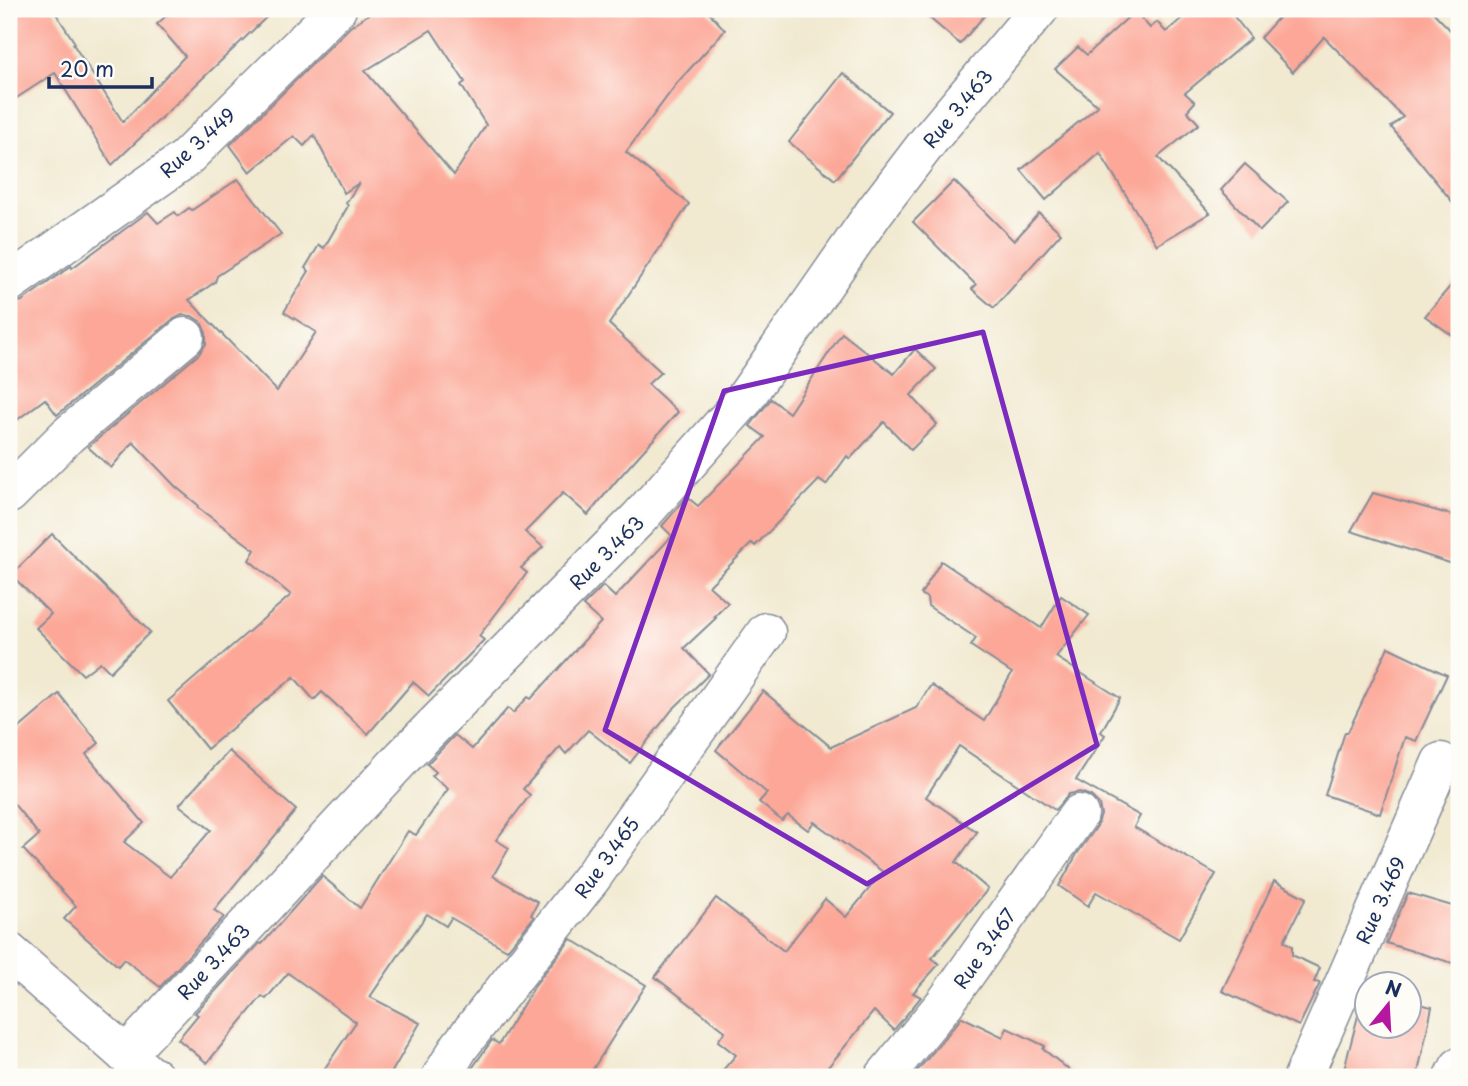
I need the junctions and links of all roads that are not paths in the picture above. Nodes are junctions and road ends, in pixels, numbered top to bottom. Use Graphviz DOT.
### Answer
graph roads {
  1 [pos="337,9"];
  2 [pos="1039,9"];
  3 [pos="9,283"];
  4 [pos="185,337"];
  5 [pos="9,495"];
  6 [pos="766,632"];
  7 [pos="1441,762"];
  8 [pos="1079,814"];
  9 [pos="9,952"];
  10 [pos="1459,1066"];
  11 [pos="145,1071"];
  12 [pos="441,1077"];
  13 [pos="884,1077"];
  14 [pos="1303,1077"];
  15 [pos="1454,1077"];
  1 -- 3 [label="street, Rue 3.449"];
  2 -- 11 [label="street, Rue 3.463"];
  4 -- 5 [label="street"];
  6 -- 12 [label="street, Rue 3.465"];
  7 -- 14 [label="street, Rue 3.469"];
  8 -- 13 [label="street, Rue 3.467"];
  9 -- 11 [label="street"];
  10 -- 15 [label="street"];
}
